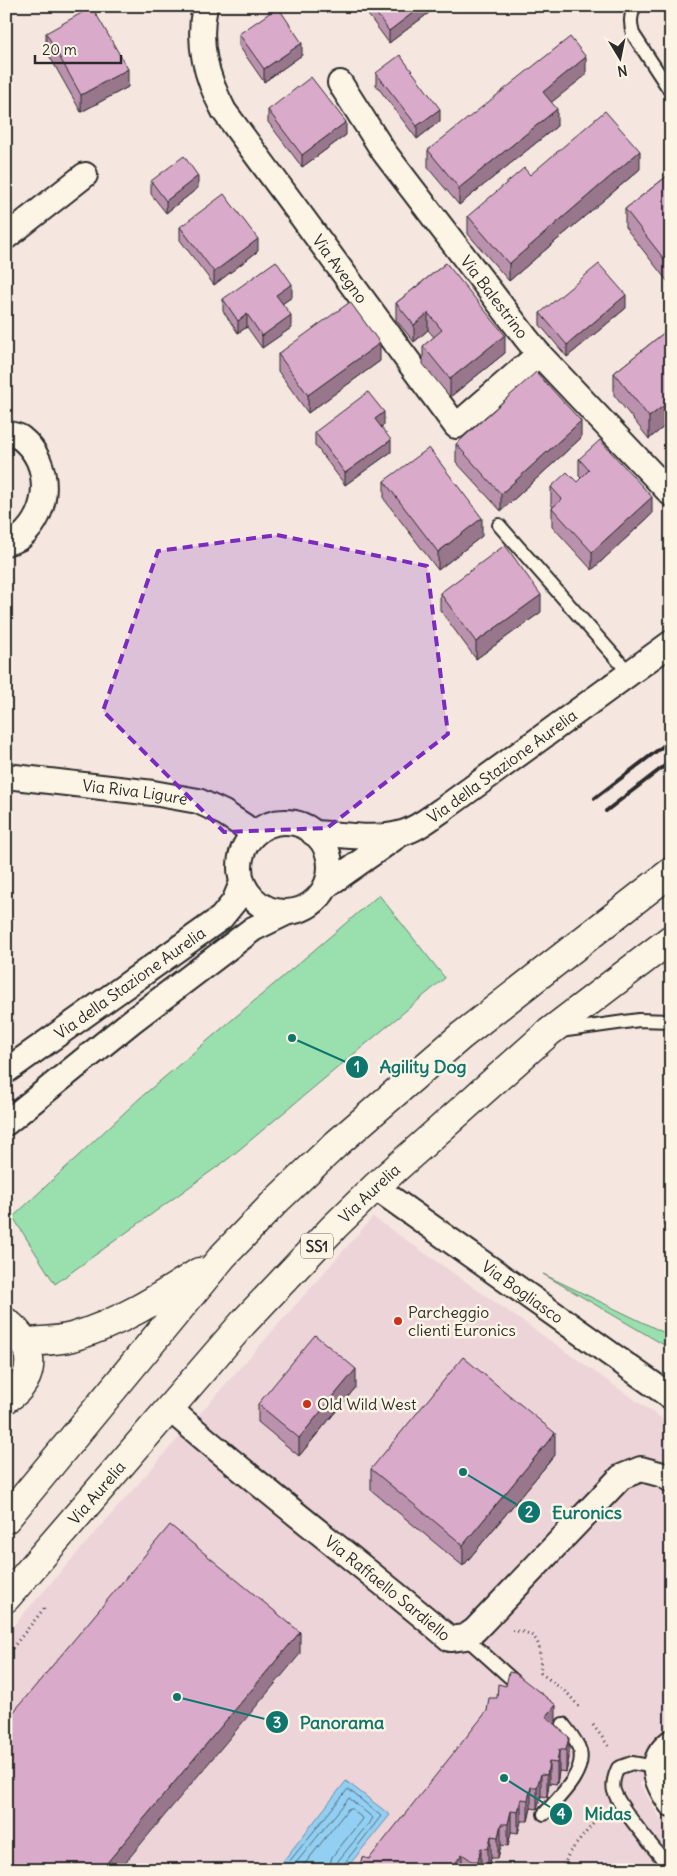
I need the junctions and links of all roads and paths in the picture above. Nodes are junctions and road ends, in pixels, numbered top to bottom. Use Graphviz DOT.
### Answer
graph roads {
  1 [pos="205,6"];
  2 [pos="635,6"];
  3 [pos="340,83"];
  4 [pos="671,92"];
  5 [pos="85,175"];
  6 [pos="6,237"];
  7 [pos="539,354"];
  8 [pos="6,433"];
  9 [pos="671,494"];
  10 [pos="499,525"];
  11 [pos="6,543"];
  12 [pos="671,643"];
  13 [pos="630,674"];
  14 [pos="6,776"];
  15 [pos="314,833"];
  16 [pos="400,834"];
  17 [pos="252,835"];
  18 [pos="671,872"];
  19 [pos="242,883"];
  20 [pos="326,886"];
  21 [pos="288,912"];
  22 [pos="671,939"];
  23 [pos="671,1021"];
  24 [pos="548,1033"];
  25 [pos="6,1071"];
  26 [pos="6,1123"];
  27 [pos="375,1188"];
  28 [pos="223,1256"];
  29 [pos="6,1322"];
  30 [pos="26,1342"];
  31 [pos="671,1396"];
  32 [pos="9,1402"];
  33 [pos="170,1409"];
  34 [pos="671,1480"];
  35 [pos="6,1519"];
  36 [pos="6,1598"];
  37 [pos="46,1606"];
  38 [pos="472,1631"];
  39 [pos="6,1656"];
  40 [pos="540,1667"];
  41 [pos="514,1681"];
  42 [pos="563,1724"];
  43 [pos="671,1742"];
  44 [pos="655,1767"];
  45 [pos="620,1803"];
  46 [pos="671,1804"];
  47 [pos="544,1814"];
  48 [pos="562,1870"];
  49 [pos="667,1870"];
  1 -- 7 [label="street, Via Avegno"];
  2 -- 4 [label="lane"];
  3 -- 7 [label="street, Via Balestrino"];
  5 -- 6 [label="street"];
  7 -- 9 [label="street, Via Balestrino"];
  8 -- 11 [label="street"];
  10 -- 13 [label="lane"];
  12 -- 13 [label="street, Via della Stazione Aurelia"];
  13 -- 16 [label="street, Via della Stazione Aurelia"];
  14 -- 17 [label="street, Via Riva Ligure"];
  15 -- 16 [label="street, Via della Stazione Aurelia"];
  15 -- 17 [label="street"];
  15 -- 20 [label="street"];
  16 -- 20 [label="street"];
  17 -- 19 [label="street"];
  18 -- 28 [label="main road"];
  19 -- 21 [label="street"];
  19 -- 25 [label="street, Via della Stazione Aurelia"];
  20 -- 21 [label="street"];
  21 -- 26 [label="street"];
  22 -- 24 [label="main road, Via Aurelia / SS1"];
  23 -- 24 [label="lane"];
  24 -- 27 [label="main road, Via Aurelia / SS1"];
  27 -- 31 [label="street, Via Bogliasco"];
  27 -- 33 [label="main road, Via Aurelia / SS1"];
  28 -- 30 [label="main road"];
  28 -- 35 [label="main road"];
  29 -- 30 [label="main road"];
  30 -- 32 [label="main road"];
  33 -- 36 [label="main road, Via Aurelia / SS1"];
  33 -- 38 [label="street, Via Raffaello Sardiello"];
  34 -- 38 [label="street, Via Raffaello Sardiello"];
  37 -- 39 [label="path"];
  38 -- 40 [label="path"];
  38 -- 41 [label="lane"];
  42 -- 47 [label="lane"];
  43 -- 44 [label="street"];
  44 -- 45 [label="lane"];
  44 -- 46 [label="street"];
  45 -- 48 [label="path"];
  45 -- 49 [label="lane"];
}
